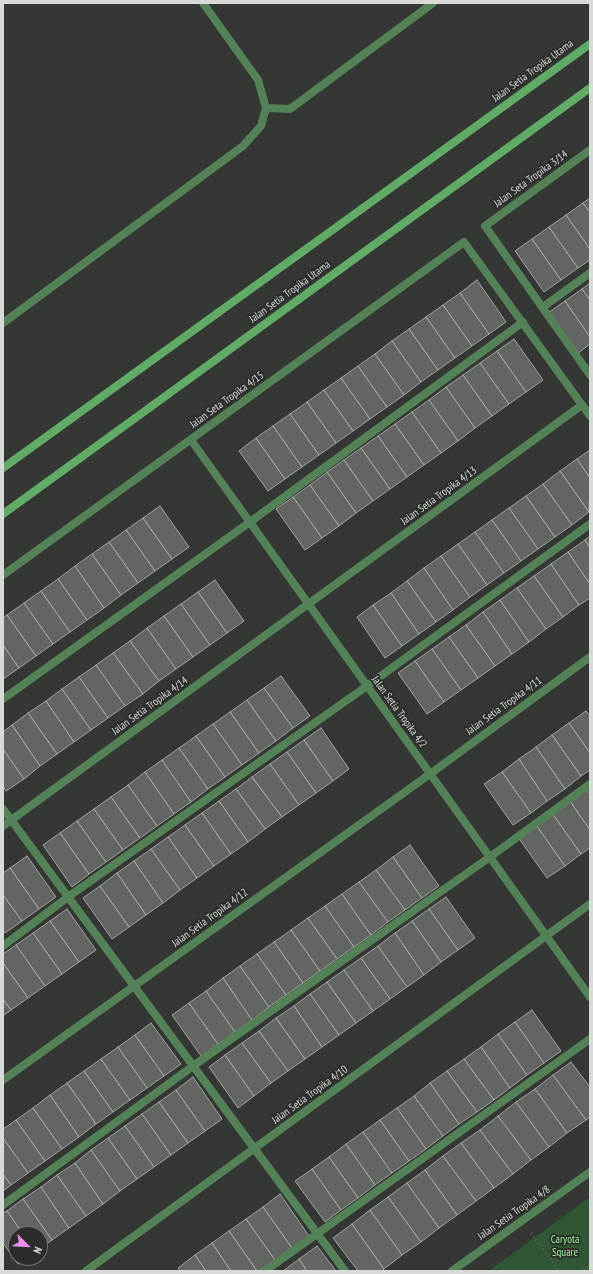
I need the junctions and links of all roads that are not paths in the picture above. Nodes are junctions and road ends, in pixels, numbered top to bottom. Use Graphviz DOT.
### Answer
graph roads {
  1 [pos="203,3"];
  2 [pos="433,3"];
  3 [pos="590,44"];
  4 [pos="590,88"];
  5 [pos="266,108"];
  6 [pos="590,150"];
  7 [pos="590,273"];
  8 [pos="543,307"];
  9 [pos="523,322"];
  10 [pos="3,323"];
  11 [pos="590,374"];
  12 [pos="582,405"];
  13 [pos="590,416"];
  14 [pos="191,440"];
  15 [pos="3,468"];
  16 [pos="3,514"];
  17 [pos="250,522"];
  18 [pos="590,524"];
  19 [pos="3,575"];
  20 [pos="309,605"];
  21 [pos="590,657"];
  22 [pos="367,686"];
  23 [pos="3,699"];
  24 [pos="430,774"];
  25 [pos="590,784"];
  26 [pos="3,809"];
  27 [pos="11,820"];
  28 [pos="3,826"];
  29 [pos="490,857"];
  30 [pos="68,896"];
  31 [pos="590,904"];
  32 [pos="546,936"];
  33 [pos="3,946"];
  34 [pos="134,985"];
  35 [pos="590,997"];
  36 [pos="590,1039"];
  37 [pos="193,1066"];
  38 [pos="3,1080"];
  39 [pos="254,1148"];
  40 [pos="590,1172"];
  41 [pos="3,1205"];
  42 [pos="317,1233"];
  43 [pos="86,1271"];
  44 [pos="265,1271"];
  45 [pos="345,1271"];
  46 [pos="452,1271"];
  1 -- 5 [label="street"];
  2 -- 5 [label="street"];
  3 -- 15 [label="main road, Jalan Setia Tropika Utama"];
  4 -- 16 [label="main road, Jalan Setia Tropika Utama"];
  5 -- 10 [label="street"];
  6 -- 8 [label="street, Jalan Seta Tropika 3/14"];
  7 -- 8 [label="street"];
  8 -- 11 [label="street"];
  9 -- 12 [label="street"];
  9 -- 14 [label="street, Jalan Seta Tropika 4/15"];
  9 -- 17 [label="street"];
  12 -- 13 [label="street"];
  12 -- 20 [label="street, Jalan Setia Tropika 4/13"];
  14 -- 17 [label="street, Jalan Setia Tropika 4/2"];
  14 -- 19 [label="street, Jalan Seta Tropika 4/15"];
  17 -- 20 [label="street, Jalan Setia Tropika 4/2"];
  17 -- 23 [label="street"];
  18 -- 22 [label="street"];
  20 -- 22 [label="street, Jalan Setia Tropika 4/2"];
  20 -- 27 [label="street, Jalan Setia Tropika 4/14"];
  21 -- 24 [label="street, Jalan Setia Tropika 4/11"];
  22 -- 24 [label="street, Jalan Setia Tropika 4/2"];
  22 -- 30 [label="street"];
  24 -- 29 [label="street, Jalan Setia Tropika 4/2"];
  24 -- 34 [label="street, Jalan Setia Tropika 4/12"];
  25 -- 29 [label="street"];
  26 -- 27 [label="street"];
  27 -- 28 [label="street, Jalan Setia Tropika 4/14"];
  27 -- 30 [label="street"];
  29 -- 32 [label="street, Jalan Setia Tropika 4/2"];
  29 -- 37 [label="street"];
  30 -- 33 [label="street"];
  30 -- 34 [label="street"];
  31 -- 32 [label="street, Jalan Setia Tropika 4/10"];
  32 -- 35 [label="street, Jalan Setia Tropika 4/2"];
  32 -- 39 [label="street, Jalan Setia Tropika 4/10"];
  34 -- 37 [label="street"];
  34 -- 38 [label="street, Jalan Setia Tropika 4/12"];
  36 -- 42 [label="street"];
  37 -- 39 [label="street"];
  37 -- 41 [label="street"];
  39 -- 42 [label="street"];
  39 -- 43 [label="street, Jalan Setia Tropika 4/10"];
  40 -- 46 [label="street, Jalan Setia Tropika 4/8"];
  42 -- 44 [label="street"];
  42 -- 45 [label="street"];
}
